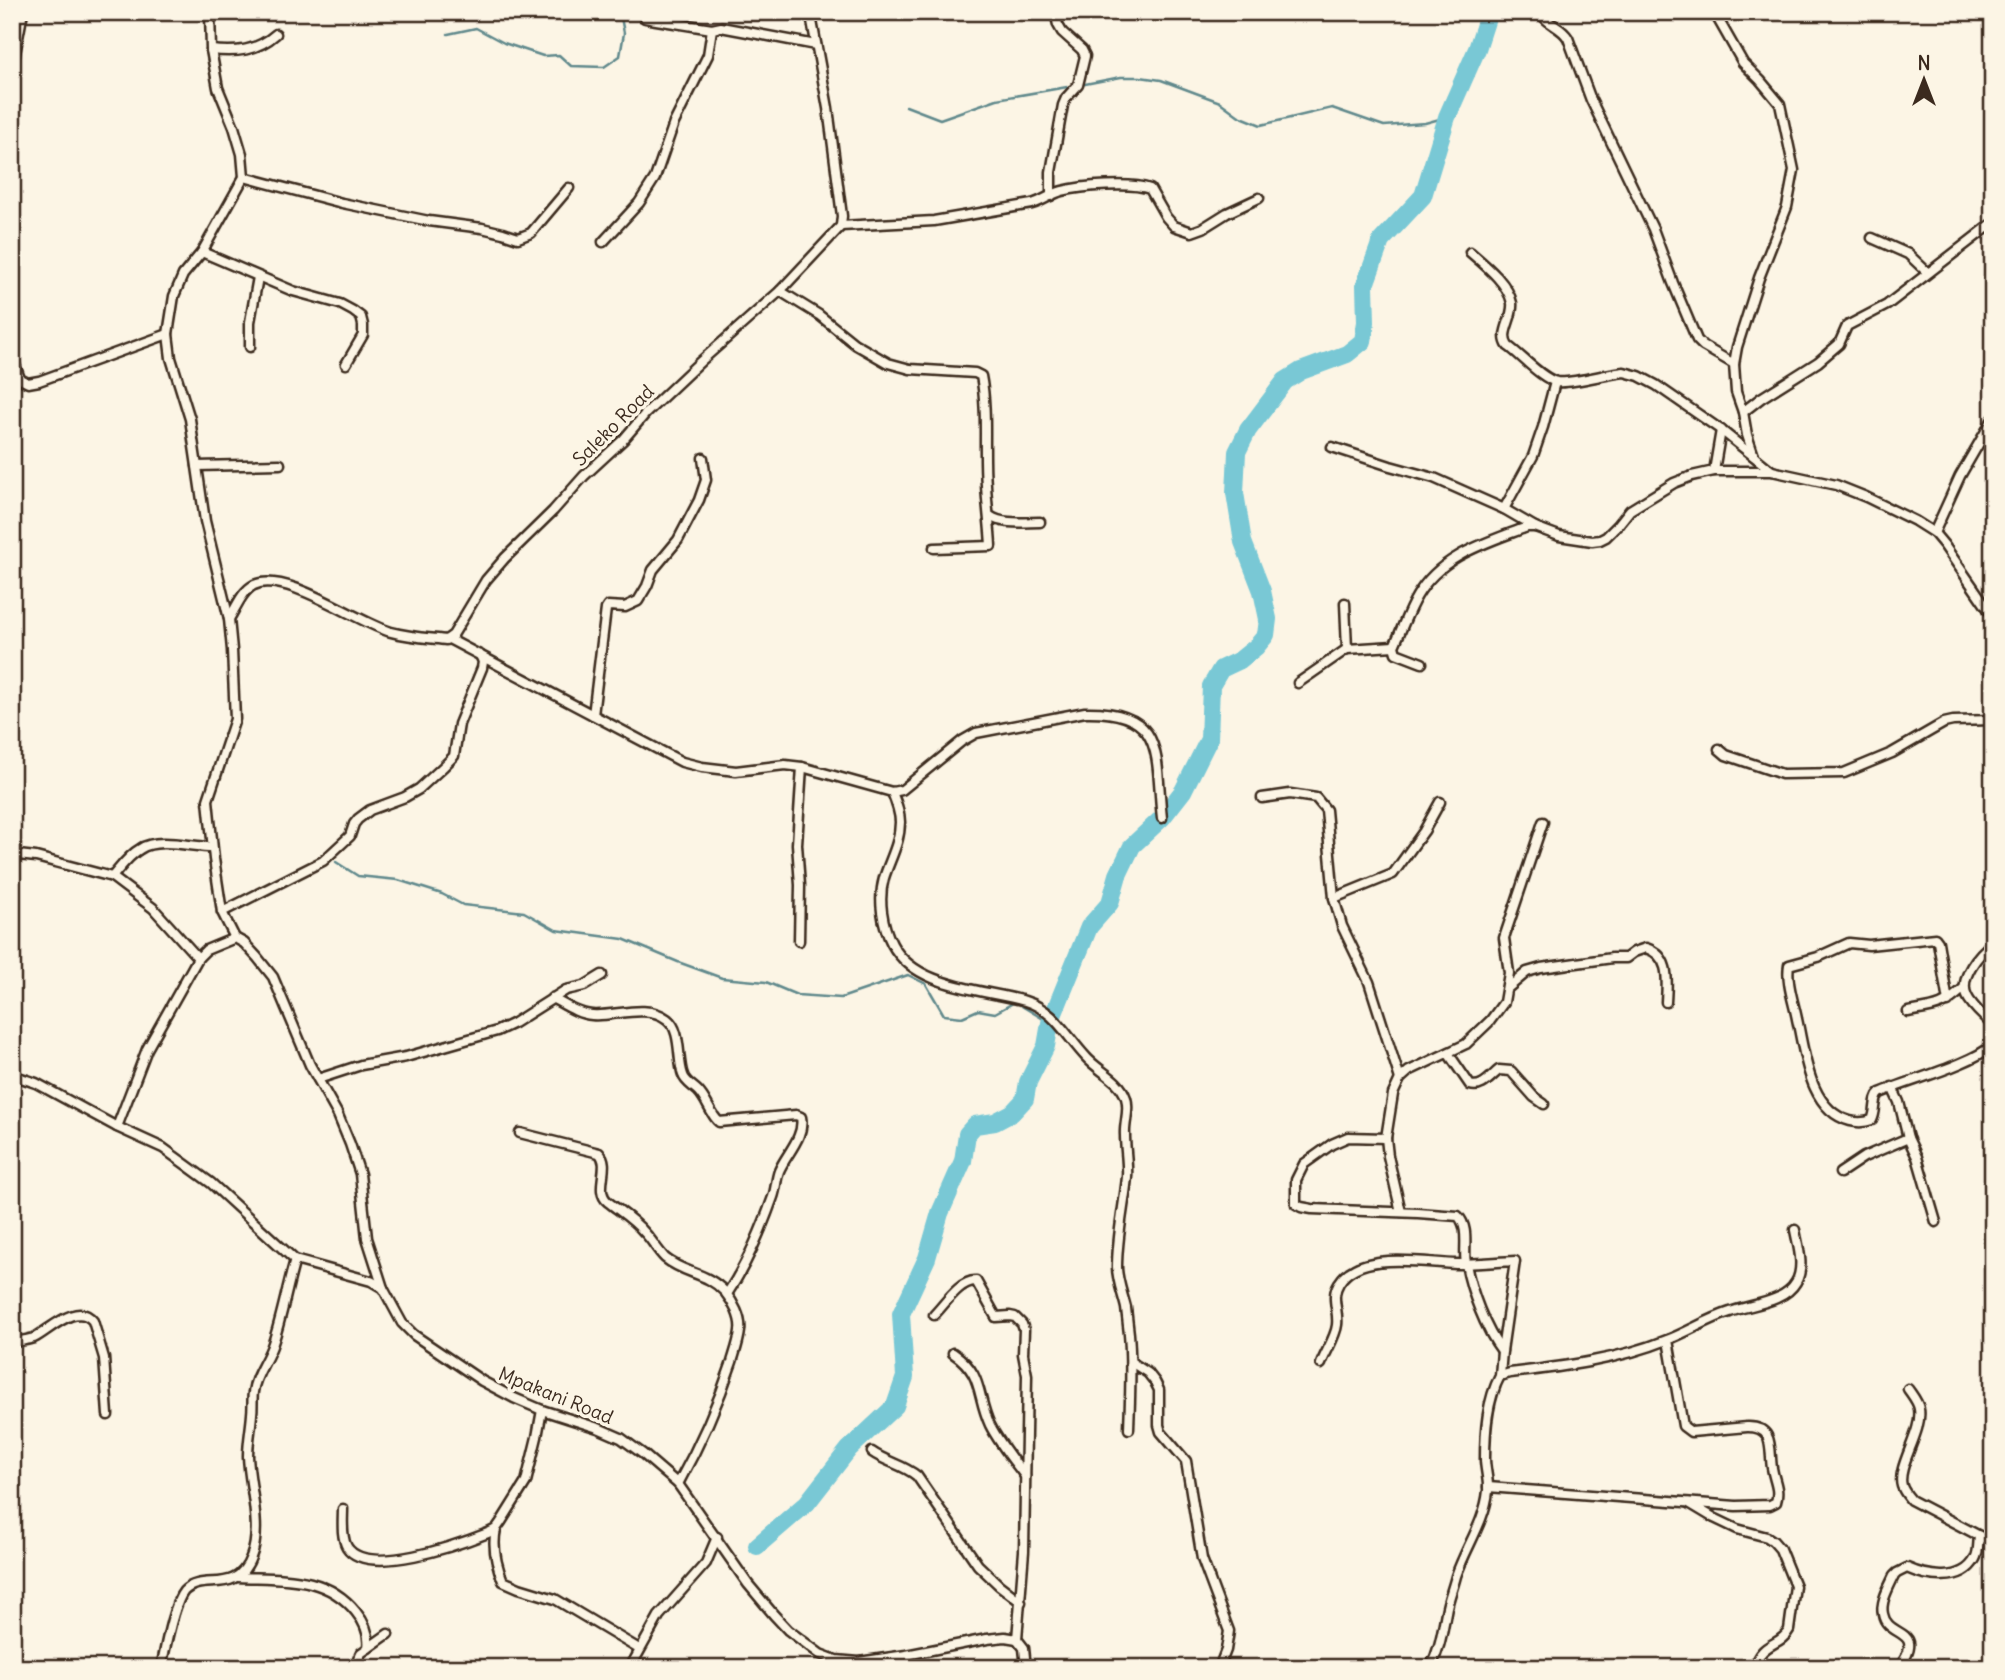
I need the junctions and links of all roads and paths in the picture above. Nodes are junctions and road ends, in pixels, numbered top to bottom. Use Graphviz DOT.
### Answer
graph roads {
  1 [pos="23,12"];
  2 [pos="209,12"];
  3 [pos="643,12"];
  4 [pos="812,12"];
  5 [pos="1055,12"];
  6 [pos="1540,12"];
  7 [pos="1714,12"];
  8 [pos="712,29"];
  9 [pos="276,34"];
  10 [pos="816,44"];
  11 [pos="211,50"];
  12 [pos="13,64"];
  13 [pos="244,177"];
  14 [pos="569,188"];
  15 [pos="1051,196"];
  16 [pos="1259,198"];
  17 [pos="1993,223"];
  18 [pos="841,226"];
  19 [pos="1872,238"];
  20 [pos="603,242"];
  21 [pos="202,252"];
  22 [pos="1470,252"];
  23 [pos="1927,272"];
  24 [pos="258,277"];
  25 [pos="780,291"];
  26 [pos="168,334"];
  27 [pos="250,347"];
  28 [pos="12,356"];
  29 [pos="346,364"];
  30 [pos="1734,364"];
  31 [pos="1555,382"];
  32 [pos="1743,412"];
  33 [pos="1993,419"];
  34 [pos="1721,430"];
  35 [pos="1332,447"];
  36 [pos="1754,456"];
  37 [pos="703,458"];
  38 [pos="279,464"];
  39 [pos="197,466"];
  40 [pos="1714,471"];
  41 [pos="1772,471"];
  42 [pos="1504,509"];
  43 [pos="989,516"];
  44 [pos="1040,522"];
  45 [pos="1535,527"];
  46 [pos="1934,533"];
  47 [pos="934,548"];
  48 [pos="1345,603"];
  49 [pos="1993,615"];
  50 [pos="229,620"];
  51 [pos="449,639"];
  52 [pos="1394,646"];
  53 [pos="1347,649"];
  54 [pos="480,655"];
  55 [pos="1422,663"];
  56 [pos="1298,683"];
  57 [pos="593,715"];
  58 [pos="1993,720"];
  59 [pos="1719,749"];
  60 [pos="803,767"];
  61 [pos="892,792"];
  62 [pos="1262,798"];
  63 [pos="1440,802"];
  64 [pos="1161,818"];
  65 [pos="1543,822"];
  66 [pos="212,847"];
  67 [pos="12,856"];
  68 [pos="112,877"];
  69 [pos="1334,898"];
  70 [pos="222,912"];
  71 [pos="235,938"];
  72 [pos="799,941"];
  73 [pos="1993,943"];
  74 [pos="198,958"];
  75 [pos="602,975"];
  76 [pos="1508,988"];
  77 [pos="1964,988"];
  78 [pos="552,998"];
  79 [pos="1666,1002"];
  80 [pos="1948,1002"];
  81 [pos="1908,1012"];
  82 [pos="1993,1026"];
  83 [pos="1993,1045"];
  84 [pos="1448,1053"];
  85 [pos="12,1075"];
  86 [pos="318,1079"];
  87 [pos="1400,1079"];
  88 [pos="1892,1087"];
  89 [pos="1544,1104"];
  90 [pos="117,1127"];
  91 [pos="520,1133"];
  92 [pos="1386,1138"];
  93 [pos="1908,1138"];
  94 [pos="1840,1172"];
  95 [pos="1401,1212"];
  96 [pos="1936,1222"];
  97 [pos="1795,1230"];
  98 [pos="295,1260"];
  99 [pos="1466,1264"];
  100 [pos="383,1288"];
  101 [pos="727,1294"];
  102 [pos="934,1315"];
  103 [pos="1668,1340"];
  104 [pos="12,1343"];
  105 [pos="1502,1351"];
  106 [pos="953,1353"];
  107 [pos="1130,1363"];
  108 [pos="1321,1364"];
  109 [pos="1500,1376"];
  110 [pos="1909,1389"];
  111 [pos="541,1410"];
  112 [pos="108,1415"];
  113 [pos="1129,1429"];
  114 [pos="872,1452"];
  115 [pos="1025,1476"];
  116 [pos="678,1484"];
  117 [pos="1488,1488"];
  118 [pos="1689,1503"];
  119 [pos="343,1509"];
  120 [pos="496,1529"];
  121 [pos="1979,1536"];
  122 [pos="717,1537"];
  123 [pos="1993,1543"];
  124 [pos="238,1577"];
  125 [pos="1021,1602"];
  126 [pos="388,1634"];
  127 [pos="1017,1639"];
  128 [pos="368,1648"];
  129 [pos="639,1650"];
  130 [pos="836,1660"];
  131 [pos="161,1668"];
  132 [pos="354,1668"];
  133 [pos="630,1668"];
  134 [pos="849,1668"];
  135 [pos="1026,1668"];
  136 [pos="1219,1668"];
  137 [pos="1430,1668"];
  138 [pos="1754,1668"];
  139 [pos="1899,1668"];
  1 -- 12 [label="street"];
  2 -- 11 [label="street"];
  3 -- 8 [label="street"];
  4 -- 10 [label="street"];
  5 -- 15 [label="street"];
  6 -- 30 [label="street"];
  7 -- 30 [label="street"];
  8 -- 10 [label="street"];
  8 -- 20 [label="street"];
  9 -- 11 [label="street"];
  10 -- 18 [label="street"];
  11 -- 13 [label="street"];
  13 -- 14 [label="street"];
  13 -- 21 [label="street"];
  15 -- 16 [label="street"];
  15 -- 18 [label="street"];
  17 -- 23 [label="street"];
  18 -- 25 [label="street, Saleko Road"];
  19 -- 23 [label="street"];
  21 -- 24 [label="street"];
  21 -- 26 [label="street"];
  22 -- 31 [label="street"];
  23 -- 32 [label="street"];
  24 -- 27 [label="street"];
  24 -- 29 [label="street"];
  25 -- 43 [label="street"];
  25 -- 51 [label="street, Saleko Road"];
  26 -- 28 [label="street"];
  26 -- 39 [label="street"];
  30 -- 32 [label="street"];
  31 -- 34 [label="street"];
  31 -- 42 [label="street"];
  32 -- 36 [label="street"];
  33 -- 46 [label="street"];
  34 -- 36 [label="street"];
  34 -- 40 [label="street"];
  35 -- 42 [label="street"];
  36 -- 41 [label="street"];
  37 -- 57 [label="street"];
  38 -- 39 [label="street"];
  39 -- 50 [label="street"];
  40 -- 41 [label="street"];
  40 -- 45 [label="street"];
  41 -- 46 [label="street"];
  42 -- 45 [label="street"];
  43 -- 44 [label="street"];
  43 -- 47 [label="street"];
  45 -- 52 [label="street"];
  46 -- 49 [label="street"];
  48 -- 53 [label="street"];
  50 -- 51 [label="street"];
  50 -- 66 [label="street"];
  51 -- 54 [label="street"];
  52 -- 53 [label="street"];
  52 -- 55 [label="street"];
  53 -- 56 [label="street"];
  54 -- 57 [label="street"];
  54 -- 70 [label="street"];
  57 -- 60 [label="street"];
  58 -- 59 [label="street"];
  60 -- 61 [label="street"];
  60 -- 72 [label="street"];
  61 -- 64 [label="street"];
  61 -- 107 [label="street"];
  62 -- 69 [label="street"];
  63 -- 69 [label="street"];
  65 -- 76 [label="street"];
  66 -- 68 [label="street"];
  66 -- 70 [label="street"];
  67 -- 68 [label="street"];
  68 -- 74 [label="street"];
  69 -- 87 [label="street"];
  70 -- 71 [label="street"];
  71 -- 74 [label="street"];
  71 -- 86 [label="street, Mpakani Road"];
  73 -- 77 [label="street"];
  74 -- 90 [label="street"];
  75 -- 78 [label="street"];
  76 -- 79 [label="street"];
  76 -- 84 [label="street"];
  77 -- 80 [label="street"];
  77 -- 82 [label="street"];
  78 -- 86 [label="street"];
  78 -- 101 [label="street"];
  80 -- 81 [label="street"];
  80 -- 88 [label="street"];
  83 -- 88 [label="street"];
  84 -- 87 [label="street"];
  84 -- 89 [label="street"];
  85 -- 90 [label="street"];
  86 -- 100 [label="street, Mpakani Road"];
  87 -- 92 [label="street"];
  88 -- 93 [label="street"];
  90 -- 98 [label="street"];
  91 -- 101 [label="street"];
  92 -- 95 [label="street"];
  92 -- 95 [label="street"];
  93 -- 94 [label="street"];
  93 -- 96 [label="street"];
  95 -- 99 [label="street"];
  97 -- 103 [label="street"];
  98 -- 100 [label="street"];
  98 -- 124 [label="street"];
  99 -- 105 [label="street"];
  99 -- 105 [label="street"];
  99 -- 108 [label="street"];
  100 -- 111 [label="street, Mpakani Road"];
  101 -- 116 [label="street"];
  102 -- 115 [label="street"];
  103 -- 109 [label="street"];
  103 -- 118 [label="street"];
  104 -- 112 [label="street"];
  105 -- 109 [label="street"];
  106 -- 115 [label="street"];
  107 -- 113 [label="street"];
  107 -- 136 [label="street"];
  109 -- 117 [label="street"];
  110 -- 121 [label="street"];
  111 -- 116 [label="street, Mpakani Road"];
  111 -- 120 [label="street"];
  114 -- 125 [label="street"];
  115 -- 125 [label="street"];
  116 -- 122 [label="street, Mpakani Road"];
  117 -- 118 [label="street"];
  117 -- 137 [label="street"];
  118 -- 138 [label="street"];
  119 -- 120 [label="street"];
  120 -- 129 [label="street"];
  121 -- 123 [label="street"];
  121 -- 139 [label="street"];
  122 -- 129 [label="street"];
  122 -- 130 [label="street, Mpakani Road"];
  124 -- 128 [label="street"];
  124 -- 131 [label="street"];
  125 -- 127 [label="street"];
  126 -- 128 [label="street"];
  127 -- 130 [label="street, Mpakani Road"];
  127 -- 135 [label="street"];
  128 -- 132 [label="street"];
  129 -- 133 [label="street"];
  130 -- 134 [label="street"];
}
